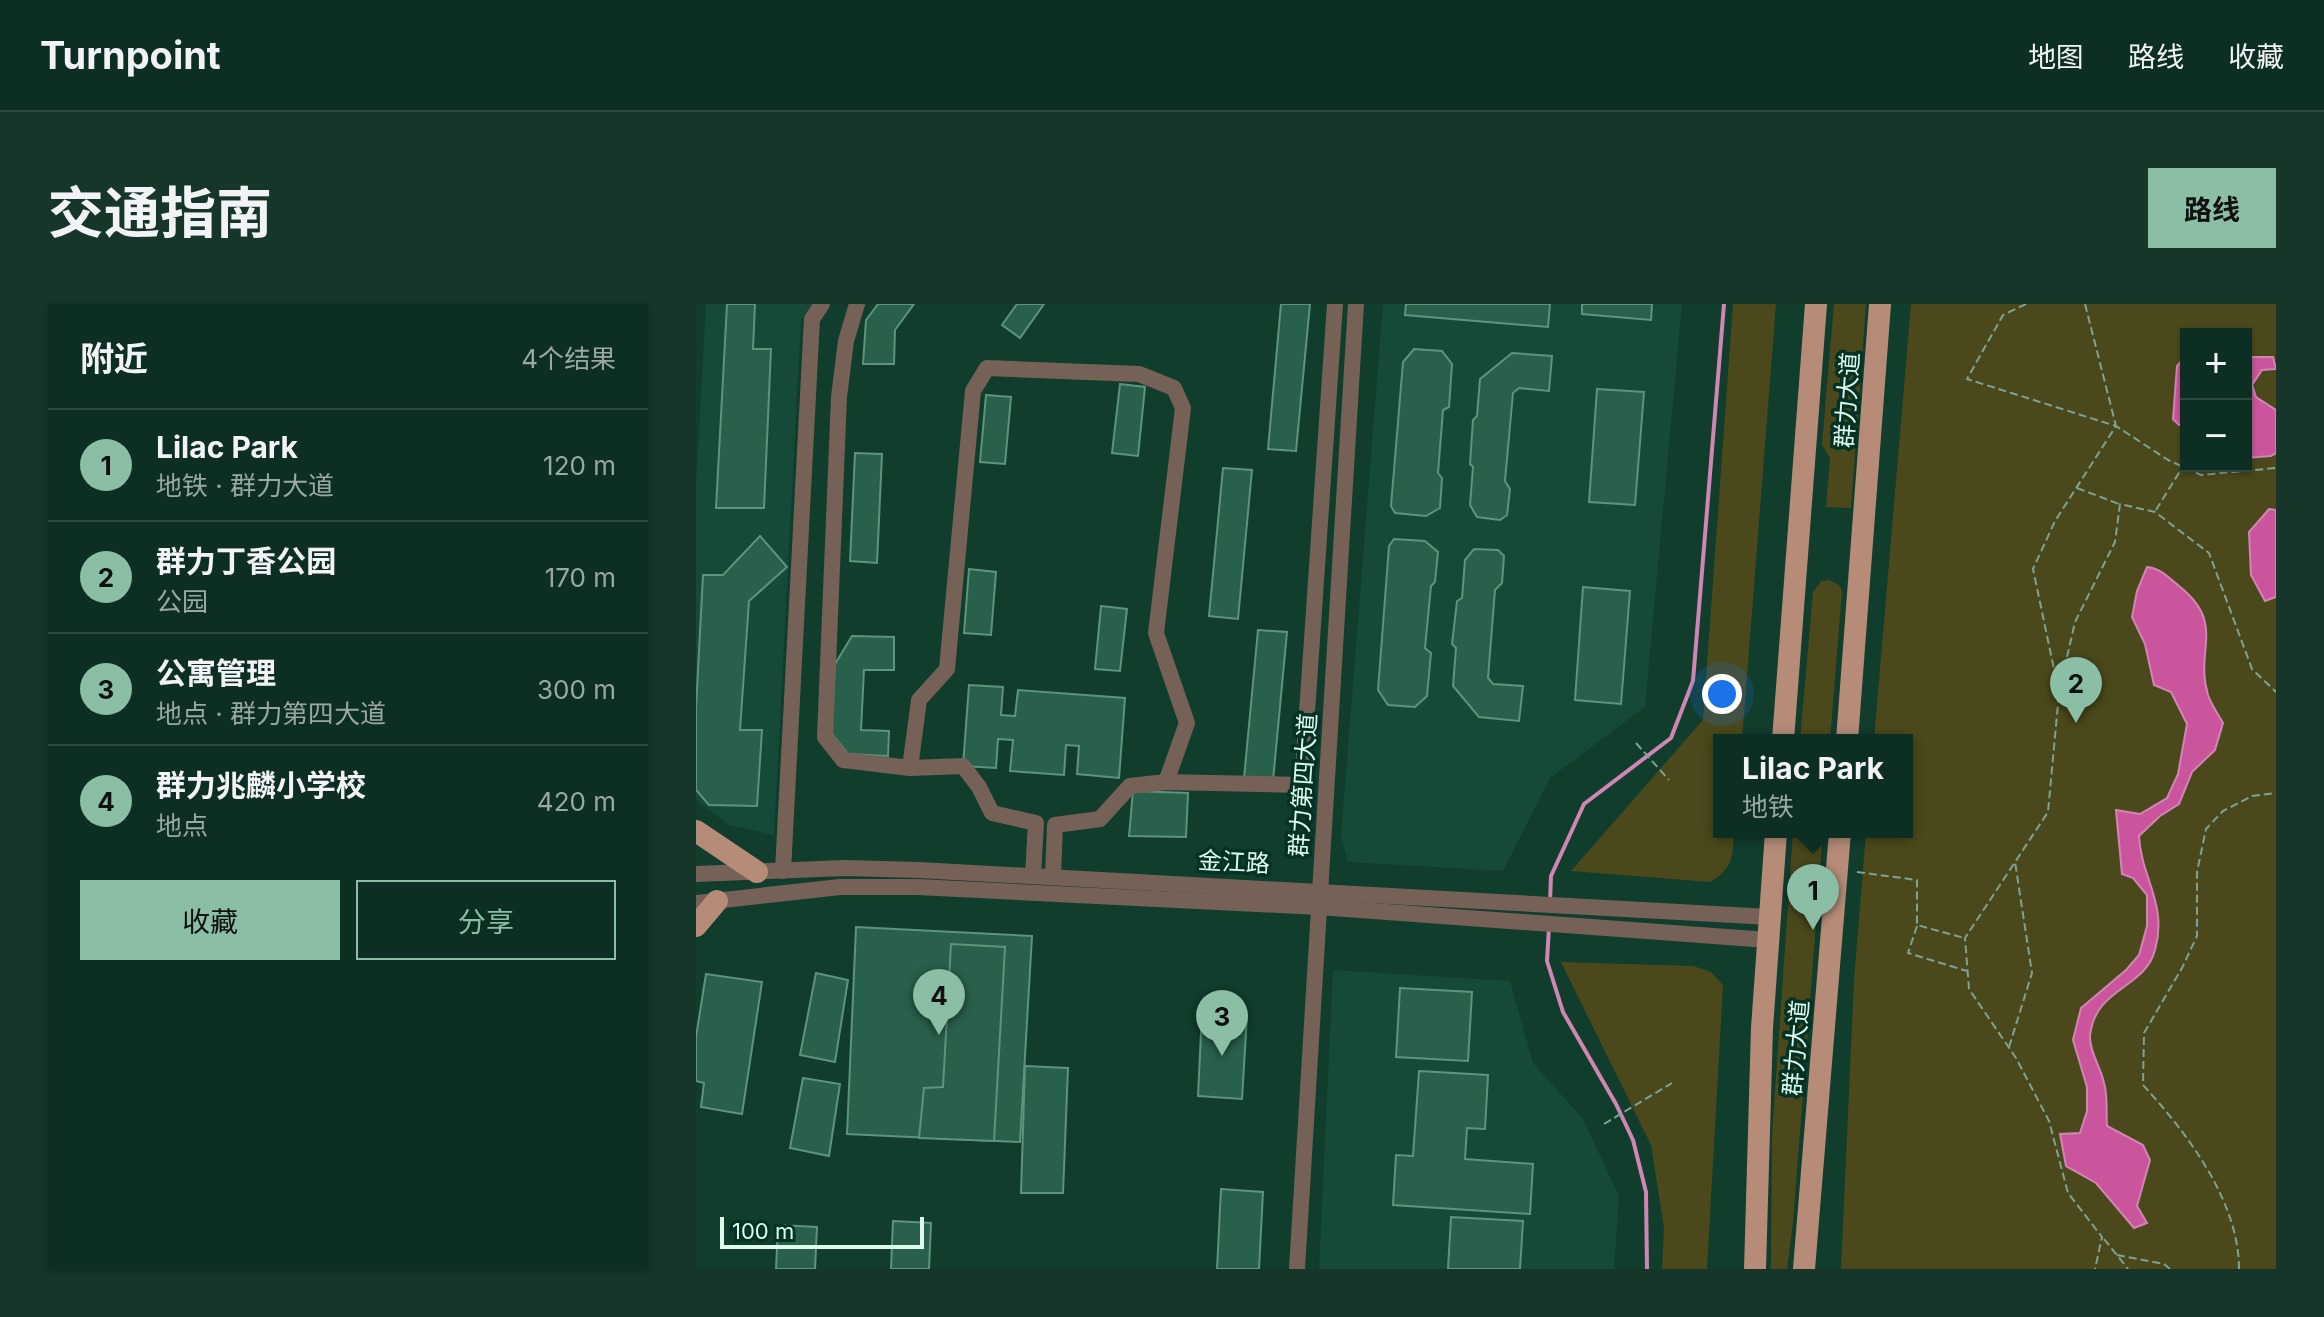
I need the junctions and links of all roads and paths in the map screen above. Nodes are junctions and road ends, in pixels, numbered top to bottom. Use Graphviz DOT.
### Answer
graph roads {
  1 [pos="822,304"];
  2 [pos="857,304"];
  3 [pos="1335,304"];
  4 [pos="1356,304"];
  5 [pos="1816,304"];
  6 [pos="1880,304"];
  7 [pos="2026,304"];
  8 [pos="2085,304"];
  9 [pos="2116,426"];
  10 [pos="2180,466"];
  11 [pos="2276,468"];
  12 [pos="2252,470"];
  13 [pos="2180,472"];
  14 [pos="2194,472"];
  15 [pos="2233,472"];
  16 [pos="2076,488"];
  17 [pos="2120,504"];
  18 [pos="2155,512"];
  19 [pos="2276,692"];
  20 [pos="2059,693"];
  21 [pos="1783,734"];
  22 [pos="1847,734"];
  23 [pos="1636,743"];
  24 [pos="910,768"];
  25 [pos="1669,780"];
  26 [pos="1166,782"];
  27 [pos="2276,793"];
  28 [pos="696,831"];
  29 [pos="1776,838"];
  30 [pos="1840,838"];
  31 [pos="2015,861"];
  32 [pos="783,871"];
  33 [pos="757,872"];
  34 [pos="1858,872"];
  35 [pos="696,874"];
  36 [pos="1033,875"];
  37 [pos="1053,876"];
  38 [pos="1320,899"];
  39 [pos="706,902"];
  40 [pos="1770,917"];
  41 [pos="1917,925"];
  42 [pos="696,926"];
  43 [pos="1965,938"];
  44 [pos="1768,940"];
  45 [pos="1968,971"];
  46 [pos="1825,1021"];
  47 [pos="1762,1028"];
  48 [pos="2009,1047"];
  49 [pos="1672,1083"];
  50 [pos="1604,1124"];
  51 [pos="2102,1237"];
  52 [pos="2117,1255"];
  53 [pos="1297,1269"];
  54 [pos="1741,1269"];
  55 [pos="1755,1269"];
  56 [pos="1804,1269"];
  57 [pos="1819,1269"];
  58 [pos="2095,1269"];
  59 [pos="2128,1269"];
  60 [pos="2170,1269"];
  61 [pos="2239,1269"];
  1 -- 32 [label="street"];
  2 -- 24 [label="street"];
  3 -- 26 [label="street"];
  4 -- 38 [label="street, 群力第四大道"];
  5 -- 21 [label="main road, 群力大道"];
  6 -- 22 [label="main road, 群力大道"];
  7 -- 9 [label="path"];
  8 -- 9 [label="path"];
  9 -- 10 [label="path"];
  9 -- 16 [label="path"];
  11 -- 12 [label="path"];
  13 -- 18 [label="path"];
  14 -- 15 [label="path"];
  16 -- 17 [label="path"];
  16 -- 20 [label="path"];
  17 -- 18 [label="path"];
  17 -- 20 [label="path"];
  18 -- 19 [label="path"];
  20 -- 31 [label="path"];
  23 -- 25 [label="path"];
  24 -- 26 [label="street"];
  24 -- 36 [label="street"];
  26 -- 37 [label="street"];
  27 -- 61 [label="path"];
  28 -- 33 [label="main road"];
  29 -- 40 [label="main road, 群力大道"];
  30 -- 46 [label="main road, 群力大道"];
  31 -- 43 [label="path"];
  31 -- 48 [label="path"];
  32 -- 33 [label="street, 金江路"];
  32 -- 36 [label="street, 金江路"];
  33 -- 35 [label="street, 金江路"];
  34 -- 41 [label="path"];
  36 -- 37 [label="street, 金江路"];
  37 -- 38 [label="street, 金江路"];
  38 -- 39 [label="street, 金江路"];
  38 -- 40 [label="street, 金江路"];
  38 -- 44 [label="street, 金江路"];
  38 -- 53 [label="street, 群力第四大道"];
  39 -- 42 [label="main road"];
  40 -- 44 [label="main road, 群力大道"];
  41 -- 43 [label="path"];
  41 -- 45 [label="path"];
  43 -- 45 [label="path"];
  44 -- 47 [label="main road, 群力大道"];
  45 -- 48 [label="path"];
  46 -- 56 [label="main road, 群力大道"];
  46 -- 57 [label="main road"];
  47 -- 54 [label="main road"];
  47 -- 55 [label="main road, 群力大道"];
  48 -- 51 [label="path"];
  49 -- 50 [label="path"];
  51 -- 52 [label="path"];
  51 -- 58 [label="path"];
  52 -- 59 [label="path"];
  52 -- 60 [label="path"];
}
